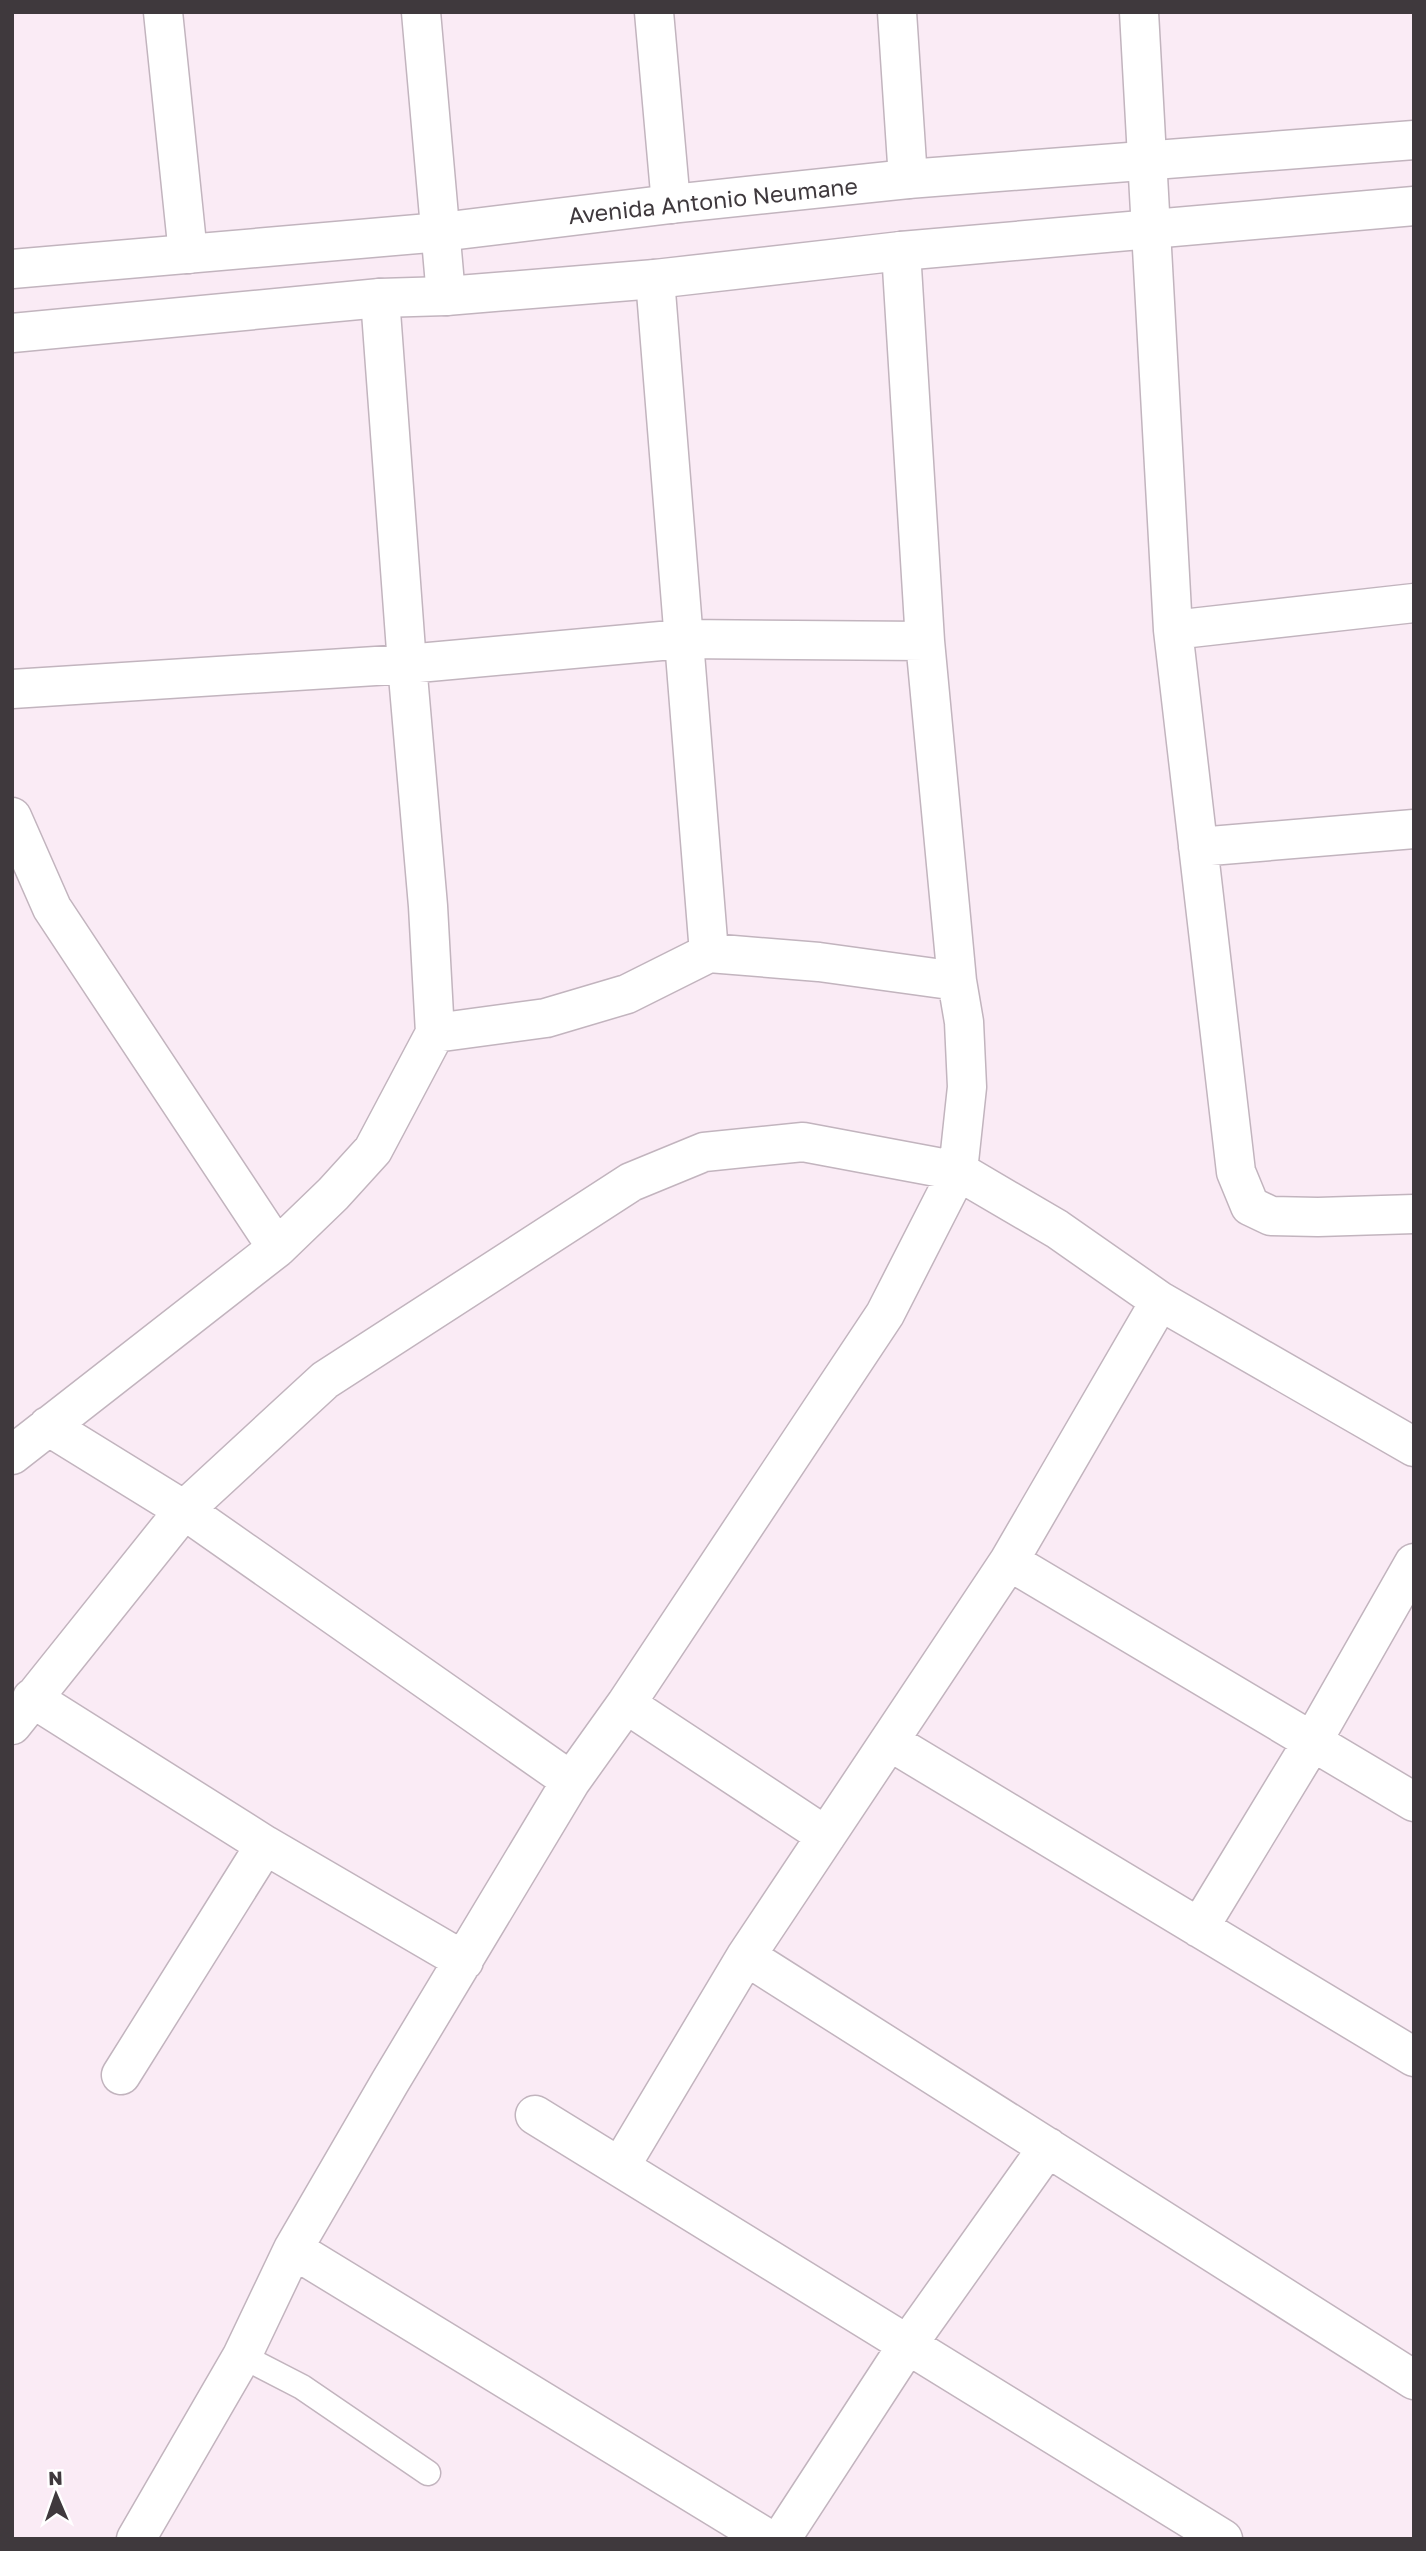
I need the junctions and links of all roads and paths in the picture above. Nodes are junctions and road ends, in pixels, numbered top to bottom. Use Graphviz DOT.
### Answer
graph roads {
  1 [pos="163,12"];
  2 [pos="421,12"];
  3 [pos="654,12"];
  4 [pos="897,12"];
  5 [pos="1139,12"];
  6 [pos="1414,140"];
  7 [pos="1148,162"];
  8 [pos="908,179"];
  9 [pos="671,204"];
  10 [pos="1414,206"];
  11 [pos="1152,230"];
  12 [pos="441,232"];
  13 [pos="901,251"];
  14 [pos="188,254"];
  15 [pos="12,270"];
  16 [pos="655,279"];
  17 [pos="446,296"];
  18 [pos="380,298"];
  19 [pos="12,332"];
  20 [pos="1414,603"];
  21 [pos="1173,630"];
  22 [pos="683,639"];
  23 [pos="925,641"];
  24 [pos="407,664"];
  25 [pos="12,689"];
  26 [pos="12,817"];
  27 [pos="1414,829"];
  28 [pos="1198,847"];
  29 [pos="709,953"];
  30 [pos="957,981"];
  31 [pos="435,1033"];
  32 [pos="958,1171"];
  33 [pos="1414,1214"];
  34 [pos="277,1248"];
  35 [pos="1160,1301"];
  36 [pos="48,1426"];
  37 [pos="1414,1447"];
  38 [pos="12,1455"];
  39 [pos="184,1510"];
  40 [pos="1009,1561"];
  41 [pos="1414,1563"];
  42 [pos="626,1704"];
  43 [pos="22,1711"];
  44 [pos="889,1741"];
  45 [pos="1312,1742"];
  46 [pos="571,1781"];
  47 [pos="1414,1802"];
  48 [pos="827,1836"];
  49 [pos="265,1844"];
  50 [pos="1199,1928"];
  51 [pos="747,1956"];
  52 [pos="464,1961"];
  53 [pos="1414,2057"];
  54 [pos="121,2076"];
  55 [pos="535,2115"];
  56 [pos="1048,2147"];
  57 [pos="620,2167"];
  58 [pos="293,2249"];
  59 [pos="908,2344"];
  60 [pos="242,2356"];
  61 [pos="1414,2380"];
  62 [pos="428,2473"];
  63 [pos="136,2539"];
  64 [pos="768,2539"];
  65 [pos="781,2539"];
  66 [pos="1223,2539"];
  1 -- 14 [label="street"];
  2 -- 12 [label="street"];
  3 -- 9 [label="street"];
  4 -- 8 [label="street"];
  5 -- 7 [label="street"];
  6 -- 7 [label="street, Avenida Antonio Neumane"];
  7 -- 8 [label="street, Avenida Antonio Neumane"];
  7 -- 11 [label="street"];
  8 -- 9 [label="street, Avenida Antonio Neumane"];
  9 -- 12 [label="street, Avenida Antonio Neumane"];
  10 -- 11 [label="street"];
  11 -- 13 [label="street"];
  11 -- 21 [label="street"];
  12 -- 14 [label="street, Avenida Antonio Neumane"];
  12 -- 17 [label="street"];
  13 -- 16 [label="street"];
  13 -- 23 [label="street"];
  14 -- 15 [label="street, Avenida Antonio Neumane"];
  16 -- 17 [label="street"];
  16 -- 22 [label="street"];
  17 -- 18 [label="street"];
  18 -- 19 [label="street"];
  18 -- 24 [label="street"];
  20 -- 21 [label="street"];
  21 -- 28 [label="street"];
  22 -- 23 [label="street"];
  22 -- 24 [label="street"];
  22 -- 29 [label="street"];
  23 -- 30 [label="street"];
  24 -- 25 [label="street"];
  24 -- 31 [label="street"];
  26 -- 34 [label="street"];
  27 -- 28 [label="street"];
  28 -- 33 [label="street"];
  29 -- 30 [label="street"];
  29 -- 31 [label="street"];
  30 -- 32 [label="street"];
  31 -- 34 [label="street"];
  32 -- 35 [label="street"];
  32 -- 39 [label="street"];
  32 -- 42 [label="street"];
  34 -- 36 [label="street"];
  35 -- 37 [label="street"];
  35 -- 40 [label="street"];
  36 -- 38 [label="street"];
  36 -- 39 [label="street"];
  39 -- 43 [label="street"];
  39 -- 46 [label="street"];
  40 -- 44 [label="street"];
  40 -- 45 [label="street"];
  41 -- 45 [label="street"];
  42 -- 46 [label="street"];
  42 -- 48 [label="street"];
  43 -- 49 [label="street"];
  44 -- 48 [label="street"];
  44 -- 50 [label="street"];
  45 -- 47 [label="street"];
  45 -- 50 [label="street"];
  46 -- 52 [label="street"];
  48 -- 51 [label="street"];
  49 -- 52 [label="street"];
  49 -- 54 [label="street"];
  50 -- 53 [label="street"];
  51 -- 56 [label="street"];
  51 -- 57 [label="street"];
  52 -- 58 [label="street"];
  55 -- 57 [label="street"];
  56 -- 59 [label="street"];
  56 -- 61 [label="street"];
  57 -- 59 [label="street"];
  58 -- 60 [label="street"];
  58 -- 64 [label="street"];
  59 -- 65 [label="street"];
  59 -- 66 [label="street"];
  60 -- 62 [label="lane"];
  60 -- 63 [label="street"];
}
